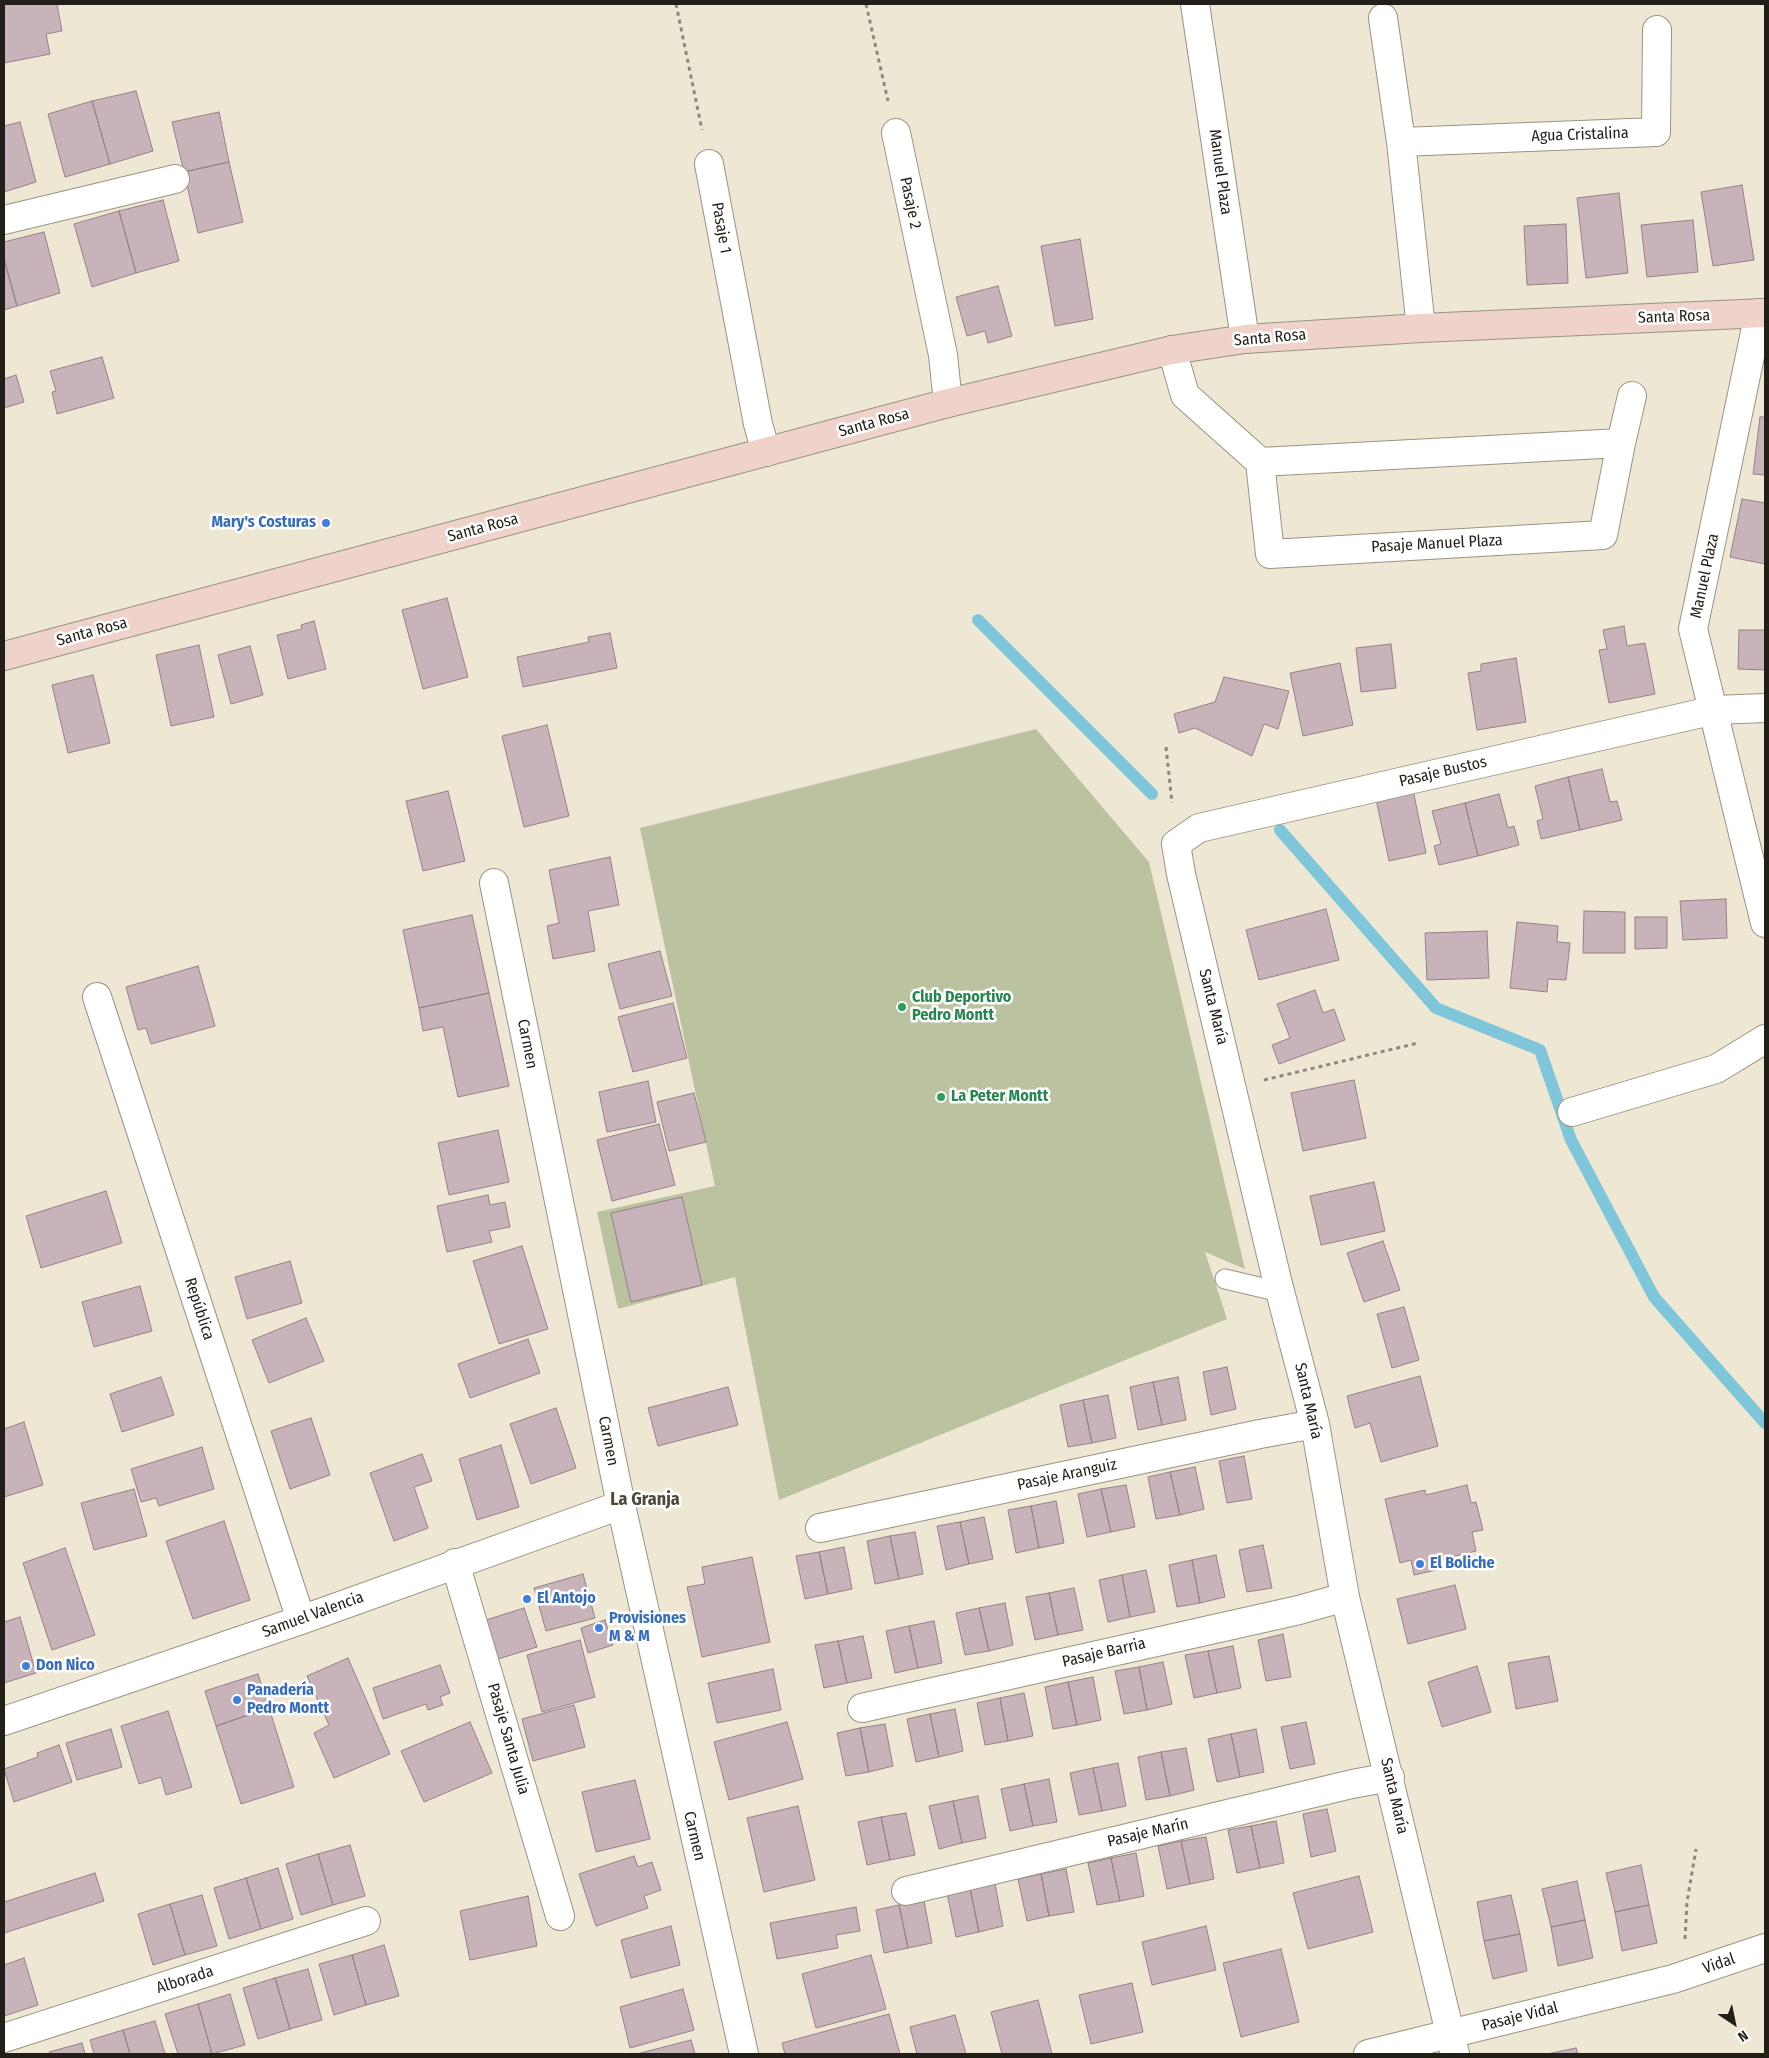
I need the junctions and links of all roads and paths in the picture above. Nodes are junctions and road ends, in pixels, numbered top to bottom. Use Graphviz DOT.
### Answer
graph roads {
  1 [pos="676,4"];
  2 [pos="866,4"];
  3 [pos="1195,4"];
  4 [pos="1383,18"];
  5 [pos="1657,30"];
  6 [pos="896,133"];
  7 [pos="1401,142"];
  8 [pos="710,164"];
  9 [pos="175,179"];
  10 [pos="4,220"];
  11 [pos="1762,313"];
  12 [pos="1421,328"];
  13 [pos="1245,339"];
  14 [pos="1172,350"];
  15 [pos="1632,396"];
  16 [pos="948,403"];
  17 [pos="1621,443"];
  18 [pos="766,452"];
  19 [pos="1260,462"];
  20 [pos="4,656"];
  21 [pos="1765,708"];
  22 [pos="1714,710"];
  23 [pos="1166,747"];
  24 [pos="1176,844"];
  25 [pos="494,883"];
  26 [pos="1760,883"];
  27 [pos="1765,923"];
  28 [pos="98,997"];
  29 [pos="1765,1039"];
  30 [pos="1418,1043"];
  31 [pos="1232,1088"];
  32 [pos="1572,1112"];
  33 [pos="1225,1279"];
  34 [pos="1280,1292"];
  35 [pos="1314,1424"];
  36 [pos="620,1505"];
  37 [pos="820,1528"];
  38 [pos="455,1563"];
  39 [pos="1345,1597"];
  40 [pos="301,1620"];
  41 [pos="862,1708"];
  42 [pos="4,1721"];
  43 [pos="1390,1777"];
  44 [pos="1696,1849"];
  45 [pos="906,1891"];
  46 [pos="560,1916"];
  47 [pos="366,1921"];
  48 [pos="1765,1948"];
  49 [pos="1673,1979"];
  50 [pos="4,2038"];
  51 [pos="1453,2044"];
  52 [pos="744,2054"];
  53 [pos="1368,2054"];
  1 -- 8 [label="path"];
  2 -- 6 [label="path"];
  3 -- 13 [label="street, Manuel Plaza"];
  4 -- 7 [label="street"];
  5 -- 7 [label="street, Agua Cristalina"];
  6 -- 16 [label="street, Pasaje 2"];
  7 -- 12 [label="street"];
  8 -- 18 [label="street, Pasaje 1"];
  9 -- 10 [label="street"];
  11 -- 12 [label="street, Santa Rosa"];
  11 -- 22 [label="street, Manuel Plaza"];
  12 -- 13 [label="street, Santa Rosa"];
  13 -- 14 [label="street, Santa Rosa"];
  14 -- 16 [label="street, Santa Rosa"];
  14 -- 19 [label="street"];
  15 -- 17 [label="street, Pasaje Manuel Plaza"];
  16 -- 18 [label="street, Santa Rosa"];
  17 -- 19 [label="street"];
  17 -- 19 [label="street, Pasaje Manuel Plaza"];
  18 -- 20 [label="street, Santa Rosa"];
  21 -- 22 [label="street"];
  22 -- 24 [label="street, Pasaje Bustos"];
  22 -- 26 [label="street, Manuel Plaza"];
  23 -- 24 [label="path"];
  24 -- 31 [label="street, Santa María"];
  25 -- 36 [label="street, Carmen"];
  26 -- 27 [label="street, Manuel Plaza"];
  28 -- 40 [label="street, República"];
  29 -- 32 [label="street"];
  30 -- 31 [label="path"];
  31 -- 34 [label="street, Santa María"];
  33 -- 34 [label="lane"];
  34 -- 35 [label="street, Santa María"];
  35 -- 37 [label="street, Pasaje Aranguiz"];
  35 -- 39 [label="street, Santa María"];
  36 -- 38 [label="street, Samuel Valencia"];
  36 -- 52 [label="street, Carmen"];
  38 -- 40 [label="street, Samuel Valencia"];
  38 -- 46 [label="street, Pasaje Santa Julia"];
  39 -- 41 [label="street, Pasaje Barria"];
  39 -- 43 [label="street, Santa María"];
  40 -- 42 [label="street, Samuel Valencia"];
  43 -- 45 [label="street, Pasaje Marín"];
  43 -- 51 [label="street, Santa María"];
  44 -- 49 [label="path"];
  47 -- 50 [label="street, Alborada"];
  48 -- 49 [label="street, Vidal"];
  49 -- 51 [label="street, Pasaje Vidal"];
  51 -- 53 [label="street, Pasaje Vidal"];
}
